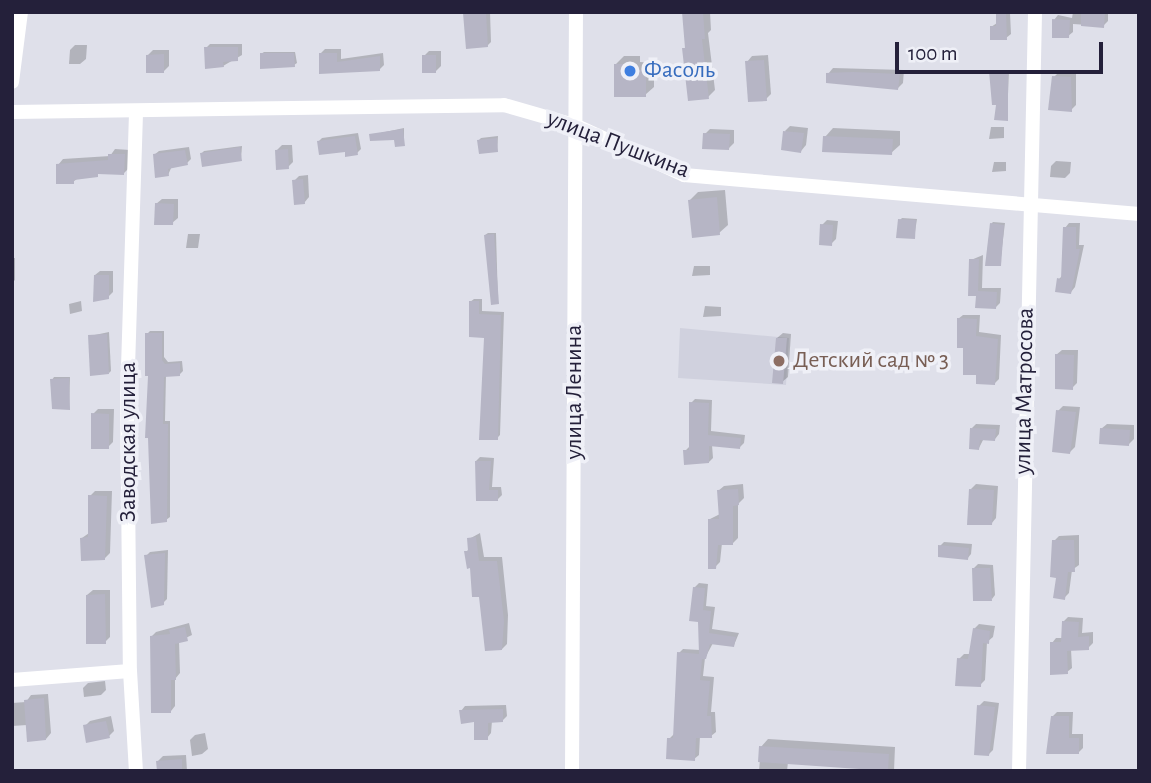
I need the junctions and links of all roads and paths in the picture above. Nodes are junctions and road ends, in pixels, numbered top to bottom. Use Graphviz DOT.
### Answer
graph roads {
  1 [pos="20,12"];
  2 [pos="576,12"];
  3 [pos="1035,12"];
  4 [pos="12,82"];
  5 [pos="12,112"];
  6 [pos="136,113"];
  7 [pos="577,126"];
  8 [pos="1028,205"];
  9 [pos="1139,214"];
  10 [pos="130,671"];
  11 [pos="12,680"];
  12 [pos="136,771"];
  13 [pos="572,771"];
  14 [pos="1018,771"];
  1 -- 4 [label="street"];
  2 -- 7 [label="street, улица Ленина"];
  3 -- 8 [label="street, улица Матросова"];
  5 -- 6 [label="street, улица Пушкина"];
  6 -- 7 [label="street, улица Пушкина"];
  6 -- 10 [label="street, Заводская улица"];
  7 -- 8 [label="street, улица Пушкина"];
  7 -- 13 [label="street, улица Ленина"];
  8 -- 9 [label="street, улица Пушкина"];
  8 -- 14 [label="street, улица Матросова"];
  10 -- 11 [label="street"];
  10 -- 12 [label="street, Заводская улица"];
}
